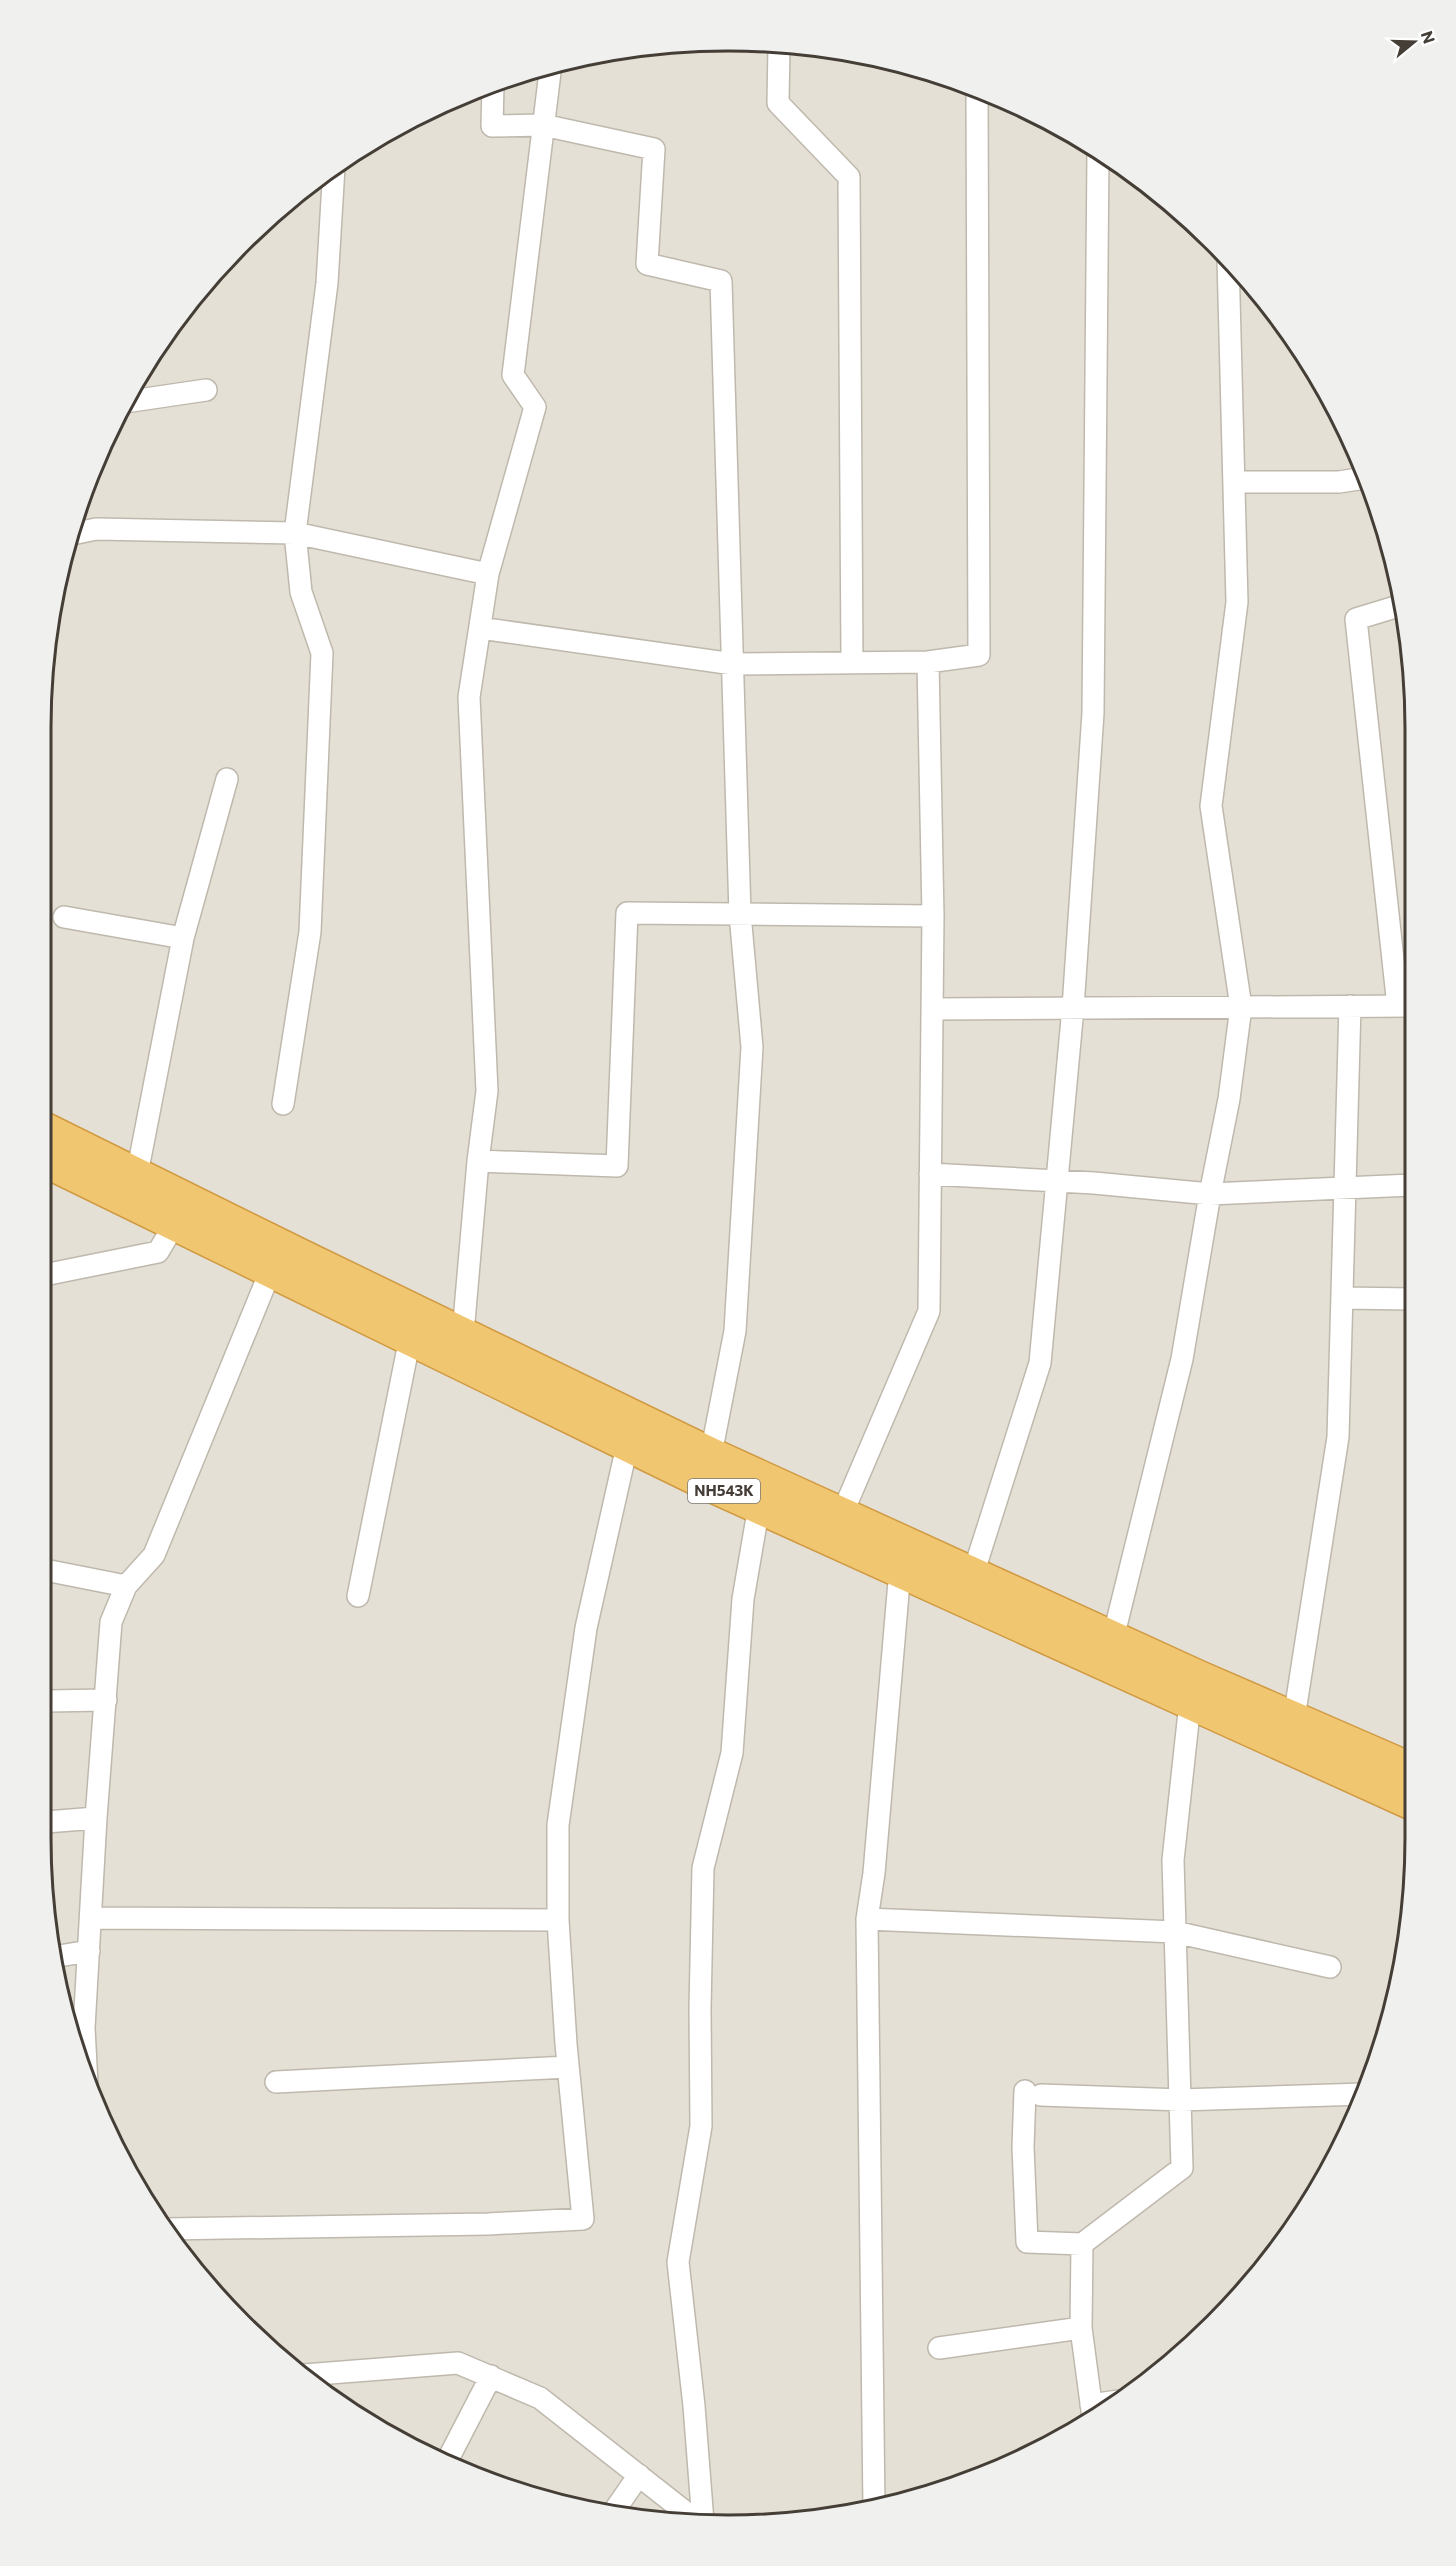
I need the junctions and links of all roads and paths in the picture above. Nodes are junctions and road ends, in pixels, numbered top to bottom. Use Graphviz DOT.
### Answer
graph roads {
  1 [pos="779,53"];
  2 [pos="550,75"];
  3 [pos="493,94"];
  4 [pos="977,99"];
  5 [pos="543,125"];
  6 [pos="1098,161"];
  7 [pos="333,179"];
  8 [pos="1228,272"];
  9 [pos="206,390"];
  10 [pos="136,400"];
  11 [pos="1357,479"];
  12 [pos="1234,482"];
  13 [pos="80,532"];
  14 [pos="295,533"];
  15 [pos="488,574"];
  16 [pos="1394,607"];
  17 [pos="480,628"];
  18 [pos="852,662"];
  19 [pos="928,662"];
  20 [pos="733,664"];
  21 [pos="226,779"];
  22 [pos="741,914"];
  23 [pos="933,916"];
  24 [pos="64,917"];
  25 [pos="183,938"];
  26 [pos="1350,1006"];
  27 [pos="1405,1006"];
  28 [pos="1241,1007"];
  29 [pos="1073,1008"];
  30 [pos="932,1009"];
  31 [pos="283,1104"];
  32 [pos="51,1132"];
  33 [pos="478,1161"];
  34 [pos="51,1164"];
  35 [pos="137,1174"];
  36 [pos="930,1174"];
  37 [pos="1057,1180"];
  38 [pos="1405,1185"];
  39 [pos="1345,1187"];
  40 [pos="1210,1194"];
  41 [pos="174,1225"];
  42 [pos="277,1259"];
  43 [pos="51,1274"];
  44 [pos="1342,1298"];
  45 [pos="1405,1299"];
  46 [pos="463,1333"];
  47 [pos="410,1338"];
  48 [pos="627,1446"];
  49 [pos="711,1455"];
  50 [pos="759,1506"];
  51 [pos="837,1527"];
  52 [pos="900,1570"];
  53 [pos="51,1571"];
  54 [pos="974,1574"];
  55 [pos="126,1586"];
  56 [pos="358,1596"];
  57 [pos="1108,1651"];
  58 [pos="1194,1690"];
  59 [pos="106,1700"];
  60 [pos="51,1701"];
  61 [pos="1294,1718"];
  62 [pos="1405,1768"];
  63 [pos="1405,1799"];
  64 [pos="96,1818"];
  65 [pos="51,1822"];
  66 [pos="91,1918"];
  67 [pos="867,1919"];
  68 [pos="558,1920"];
  69 [pos="1175,1932"];
  70 [pos="89,1951"];
  71 [pos="62,1956"];
  72 [pos="1330,1967"];
  73 [pos="85,2050"];
  74 [pos="568,2067"];
  75 [pos="276,2082"];
  76 [pos="1354,2094"];
  77 [pos="1180,2100"];
  78 [pos="176,2229"];
  79 [pos="1082,2244"];
  80 [pos="1081,2328"];
  81 [pos="939,2348"];
  82 [pos="491,2376"];
  83 [pos="325,2381"];
  84 [pos="1092,2408"];
  85 [pos="450,2455"];
  86 [pos="639,2475"];
  87 [pos="874,2499"];
  88 [pos="618,2505"];
  89 [pos="688,2514"];
  90 [pos="702,2514"];
  1 -- 18 [label="street"];
  2 -- 5 [label="street"];
  3 -- 5 [label="street"];
  4 -- 19 [label="street"];
  5 -- 15 [label="street"];
  5 -- 20 [label="street"];
  6 -- 29 [label="street"];
  7 -- 14 [label="street"];
  8 -- 12 [label="street"];
  9 -- 10 [label="street"];
  11 -- 12 [label="street"];
  12 -- 28 [label="street"];
  13 -- 14 [label="street"];
  14 -- 15 [label="street"];
  14 -- 31 [label="street"];
  15 -- 17 [label="street"];
  16 -- 27 [label="street"];
  17 -- 20 [label="street"];
  17 -- 33 [label="street"];
  18 -- 19 [label="street"];
  18 -- 20 [label="street"];
  19 -- 23 [label="street"];
  20 -- 22 [label="street"];
  21 -- 25 [label="street"];
  22 -- 23 [label="street"];
  22 -- 33 [label="street"];
  22 -- 49 [label="street"];
  23 -- 30 [label="street"];
  24 -- 25 [label="street"];
  25 -- 35 [label="street"];
  26 -- 27 [label="street"];
  26 -- 28 [label="street"];
  26 -- 39 [label="street"];
  28 -- 29 [label="street"];
  28 -- 40 [label="street"];
  29 -- 30 [label="street"];
  29 -- 37 [label="street"];
  30 -- 36 [label="street"];
  32 -- 35 [label="highway, NH543K"];
  33 -- 46 [label="street"];
  34 -- 41 [label="highway, NH543K"];
  35 -- 42 [label="highway, NH543K"];
  36 -- 37 [label="street"];
  36 -- 51 [label="street"];
  37 -- 40 [label="street"];
  37 -- 54 [label="street"];
  38 -- 39 [label="street"];
  39 -- 40 [label="street"];
  39 -- 44 [label="street"];
  40 -- 57 [label="street"];
  41 -- 42 [label="highway, NH543K"];
  41 -- 43 [label="street"];
  42 -- 46 [label="highway, NH543K"];
  42 -- 47 [label="highway, NH543K"];
  42 -- 55 [label="street"];
  44 -- 45 [label="street"];
  44 -- 61 [label="street"];
  46 -- 49 [label="highway, NH543K"];
  47 -- 48 [label="highway, NH543K"];
  47 -- 56 [label="street"];
  48 -- 50 [label="highway, NH543K"];
  48 -- 68 [label="street"];
  49 -- 51 [label="highway, NH543K"];
  50 -- 51 [label="highway, NH543K"];
  50 -- 90 [label="street"];
  51 -- 52 [label="highway, NH543K"];
  51 -- 54 [label="highway, NH543K"];
  52 -- 57 [label="highway, NH543K"];
  52 -- 67 [label="street"];
  53 -- 55 [label="street"];
  54 -- 57 [label="highway, NH543K"];
  55 -- 59 [label="street"];
  57 -- 58 [label="highway, NH543K"];
  58 -- 61 [label="highway, NH543K"];
  58 -- 63 [label="highway, NH543K"];
  58 -- 69 [label="street"];
  59 -- 60 [label="street"];
  59 -- 64 [label="street"];
  61 -- 62 [label="highway, NH543K"];
  64 -- 65 [label="street"];
  64 -- 66 [label="street"];
  66 -- 68 [label="street"];
  66 -- 70 [label="street"];
  67 -- 69 [label="street"];
  67 -- 87 [label="street"];
  68 -- 74 [label="street"];
  69 -- 72 [label="street"];
  69 -- 77 [label="street"];
  70 -- 71 [label="street"];
  70 -- 73 [label="street"];
  74 -- 75 [label="street"];
  74 -- 78 [label="street"];
  76 -- 77 [label="street"];
  77 -- 79 [label="street"];
  77 -- 79 [label="street"];
  79 -- 80 [label="street"];
  80 -- 81 [label="street"];
  80 -- 84 [label="street"];
  82 -- 83 [label="street"];
  82 -- 85 [label="street"];
  82 -- 86 [label="street"];
  86 -- 88 [label="street"];
  86 -- 89 [label="street"];
}
